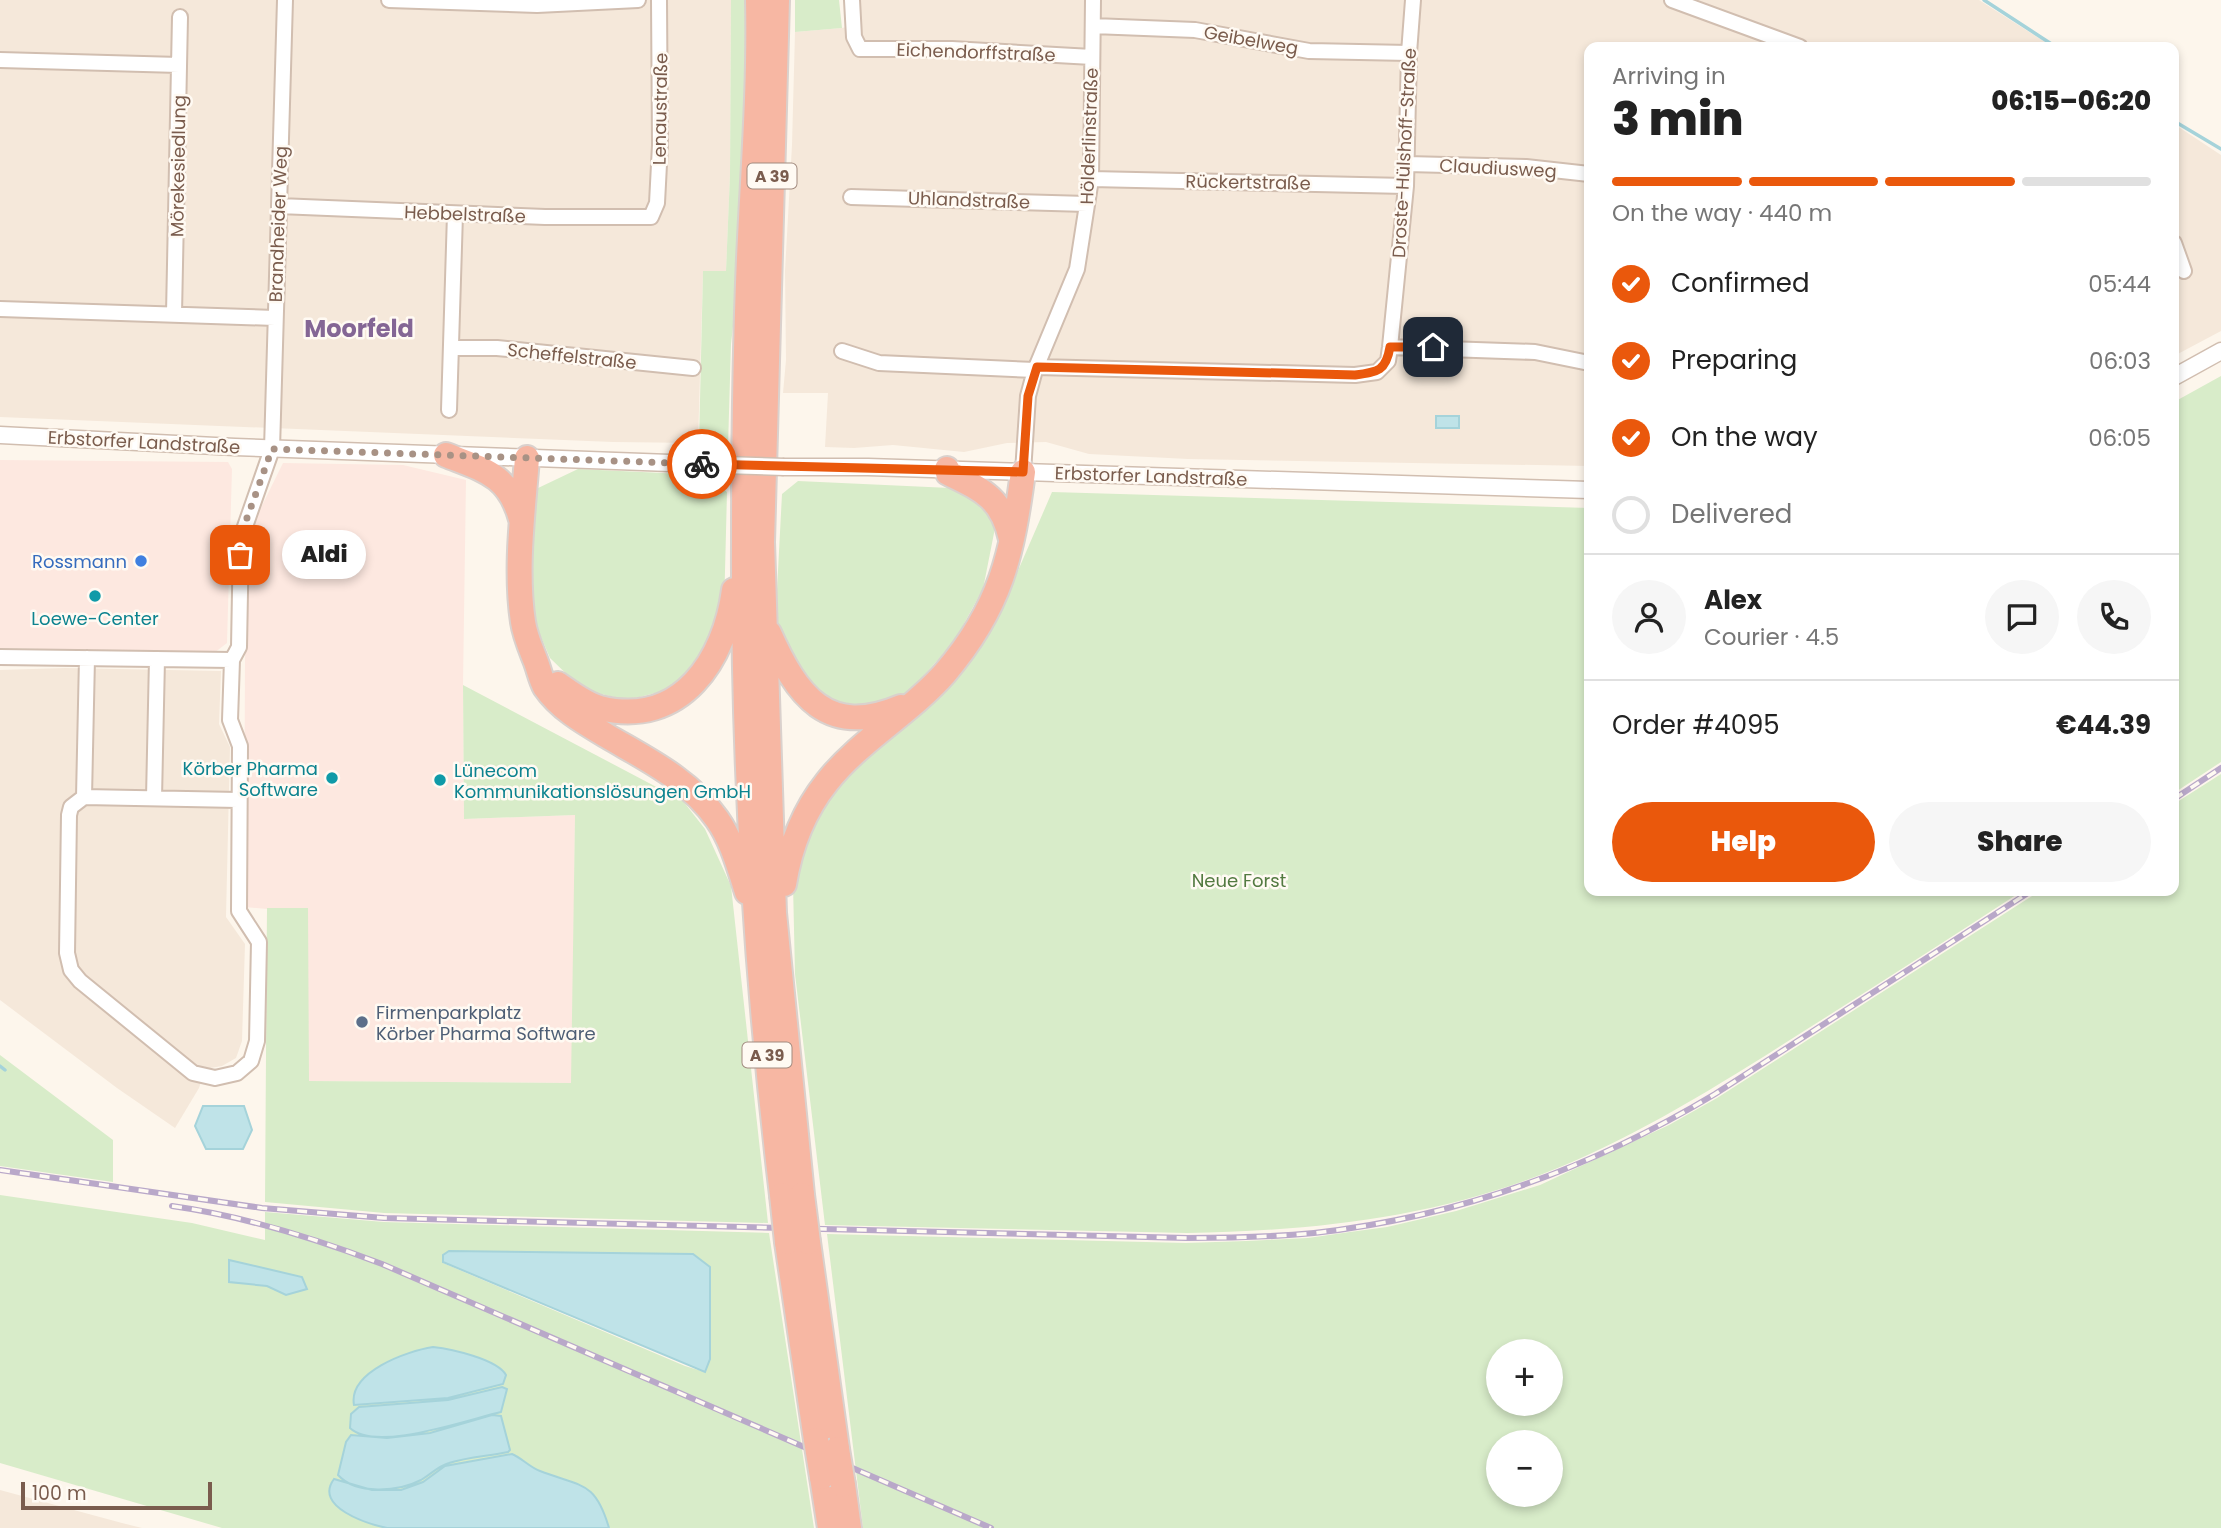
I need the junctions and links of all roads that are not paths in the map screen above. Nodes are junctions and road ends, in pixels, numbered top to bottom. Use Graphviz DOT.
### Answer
graph roads {
  1 [pos="285,0"];
  2 [pos="389,0"];
  3 [pos="638,0"];
  4 [pos="659,0"];
  5 [pos="758,0"];
  6 [pos="777,0"];
  7 [pos="852,0"];
  8 [pos="1093,0"];
  9 [pos="1413,0"];
  10 [pos="1672,0"];
  11 [pos="180,17"];
  12 [pos="1093,26"];
  13 [pos="1786,42"];
  14 [pos="1409,53"];
  15 [pos="1092,57"];
  16 [pos="0,60"];
  17 [pos="179,65"];
  18 [pos="1407,164"];
  19 [pos="1584,173"];
  20 [pos="1091,179"];
  21 [pos="1406,186"];
  22 [pos="851,197"];
  23 [pos="1087,204"];
  24 [pos="279,206"];
  25 [pos="455,214"];
  26 [pos="651,217"];
  27 [pos="2179,257"];
  28 [pos="2184,271"];
  29 [pos="0,309"];
  30 [pos="174,314"];
  31 [pos="275,318"];
  32 [pos="1390,347"];
  33 [pos="452,348"];
  34 [pos="842,351"];
  35 [pos="2221,351"];
  36 [pos="1584,362"];
  37 [pos="693,369"];
  38 [pos="1036,369"];
  39 [pos="2179,374"];
  40 [pos="449,410"];
  41 [pos="0,435"];
  42 [pos="272,449"];
  43 [pos="446,455"];
  44 [pos="527,458"];
  45 [pos="947,470"];
  46 [pos="1023,472"];
  47 [pos="1584,489"];
  48 [pos="523,523"];
  49 [pos="744,543"];
  50 [pos="1012,547"];
  51 [pos="764,623"];
  52 [pos="0,657"];
  53 [pos="87,658"];
  54 [pos="157,659"];
  55 [pos="232,660"];
  56 [pos="537,664"];
  57 [pos="918,700"];
  58 [pos="84,797"];
  59 [pos="154,798"];
  60 [pos="238,800"];
  61 [pos="755,914"];
  62 [pos="780,976"];
  63 [pos="792,1195"];
  64 [pos="832,1481"];
  65 [pos="830,1528"];
  66 [pos="849,1528"];
  1 -- 24 [label="street, Brandheider Weg"];
  2 -- 3 [label="street"];
  4 -- 26 [label="street, Lenaustraße"];
  5 -- 49 [label="highway, A 39"];
  6 -- 51 [label="highway, A 39"];
  7 -- 15 [label="street, Eichendorffstraße"];
  8 -- 12 [label="street, Hölderlinstraße"];
  9 -- 14 [label="street, Droste-Hülshoff-Straße"];
  10 -- 13 [label="street"];
  11 -- 17 [label="street, Mörekesiedlung"];
  12 -- 14 [label="street, Geibelweg"];
  12 -- 15 [label="street, Hölderlinstraße"];
  14 -- 18 [label="street, Droste-Hülshoff-Straße"];
  15 -- 20 [label="street, Hölderlinstraße"];
  16 -- 17 [label="street"];
  17 -- 30 [label="street, Mörekesiedlung"];
  18 -- 19 [label="street, Claudiusweg"];
  18 -- 21 [label="street, Droste-Hülshoff-Straße"];
  20 -- 21 [label="street, Rückertstraße"];
  20 -- 23 [label="street, Hölderlinstraße"];
  21 -- 32 [label="street, Droste-Hülshoff-Straße"];
  22 -- 23 [label="street, Uhlandstraße"];
  23 -- 38 [label="street, Hölderlinstraße"];
  24 -- 25 [label="street, Hebbelstraße"];
  24 -- 31 [label="street, Brandheider Weg"];
  25 -- 26 [label="street, Hebbelstraße"];
  25 -- 33 [label="street"];
  27 -- 28 [label="street"];
  29 -- 30 [label="street"];
  30 -- 31 [label="street"];
  31 -- 42 [label="street, Brandheider Weg"];
  32 -- 36 [label="street"];
  32 -- 38 [label="street"];
  33 -- 37 [label="street, Scheffelstraße"];
  33 -- 40 [label="street"];
  34 -- 38 [label="street"];
  35 -- 39 [label="street"];
  38 -- 46 [label="street, Hölderlinstraße"];
  41 -- 42 [label="street, Erbstorfer Landstraße"];
  42 -- 43 [label="street, Erbstorfer Landstraße"];
  42 -- 55 [label="street, Brandheider Weg"];
  43 -- 44 [label="street, Erbstorfer Landstraße"];
  43 -- 48 [label="highway"];
  44 -- 45 [label="street, Erbstorfer Landstraße, bridge"];
  44 -- 48 [label="highway"];
  45 -- 46 [label="street, Erbstorfer Landstraße"];
  45 -- 50 [label="highway"];
  46 -- 47 [label="street, Erbstorfer Landstraße"];
  46 -- 50 [label="highway"];
  48 -- 56 [label="highway"];
  49 -- 56 [label="highway"];
  49 -- 61 [label="highway, A 39"];
  50 -- 57 [label="highway"];
  51 -- 57 [label="highway"];
  51 -- 62 [label="highway, A 39"];
  52 -- 53 [label="street"];
  53 -- 54 [label="street"];
  53 -- 58 [label="street"];
  54 -- 55 [label="street"];
  54 -- 59 [label="street"];
  55 -- 60 [label="street, Brandheider Weg"];
  56 -- 61 [label="highway"];
  57 -- 62 [label="highway"];
  58 -- 59 [label="street"];
  58 -- 60 [label="street, Brandheider Weg"];
  59 -- 60 [label="street"];
  61 -- 63 [label="highway, A 39"];
  62 -- 63 [label="highway, A 39"];
  63 -- 64 [label="highway, A 39, bridge"];
  64 -- 65 [label="highway, A 39"];
  64 -- 66 [label="highway, A 39"];
}
